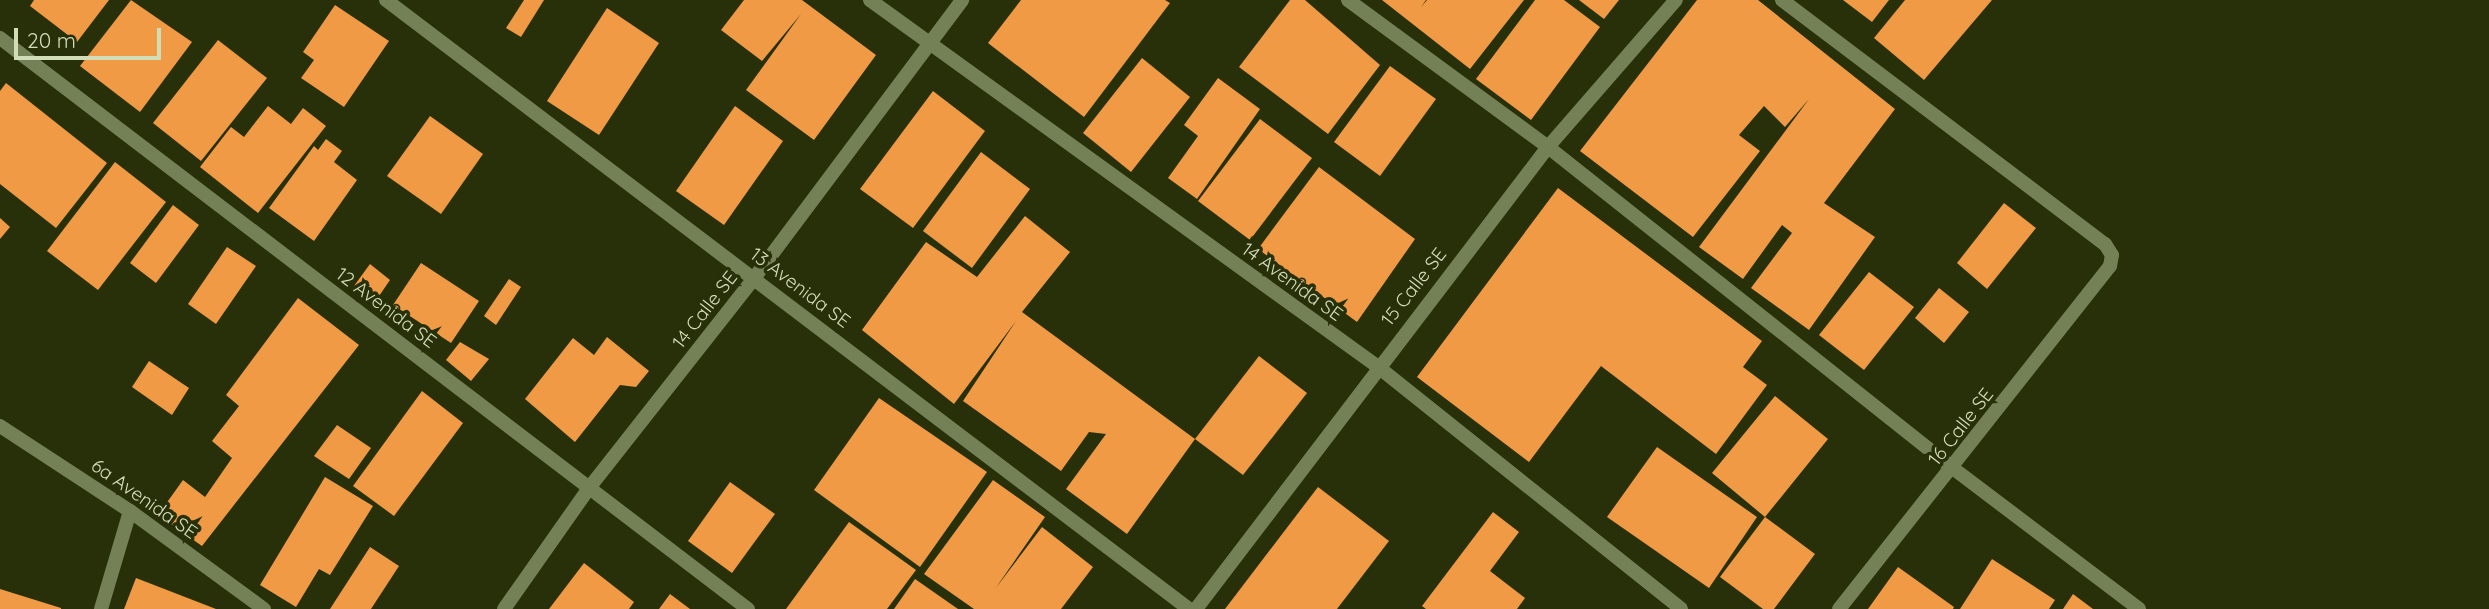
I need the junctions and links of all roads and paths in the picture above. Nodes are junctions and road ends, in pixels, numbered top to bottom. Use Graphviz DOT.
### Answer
graph roads {
  1 [pos="386,0"];
  2 [pos="870,0"];
  3 [pos="962,0"];
  4 [pos="1348,0"];
  5 [pos="1676,0"];
  6 [pos="1783,0"];
  7 [pos="0,38"];
  8 [pos="929,45"];
  9 [pos="1548,147"];
  10 [pos="755,277"];
  11 [pos="1377,366"];
  12 [pos="0,425"];
  13 [pos="1954,469"];
  14 [pos="589,488"];
  15 [pos="130,511"];
  16 [pos="101,609"];
  17 [pos="264,609"];
  18 [pos="504,609"];
  19 [pos="748,609"];
  20 [pos="1189,609"];
  21 [pos="1196,609"];
  22 [pos="1681,609"];
  23 [pos="1839,609"];
  24 [pos="2139,609"];
  1 -- 10 [label="street, 13 Avenida SE"];
  2 -- 8 [label="street, 14 Avenida SE"];
  3 -- 8 [label="street, 14 Calle SE"];
  4 -- 9 [label="street"];
  5 -- 9 [label="street, 15 Calle SE"];
  6 -- 13 [label="street, 16 Calle SE"];
  7 -- 14 [label="street, 12 Avenida SE"];
  8 -- 10 [label="street, 14 Calle SE"];
  8 -- 11 [label="street, 14 Avenida SE"];
  9 -- 11 [label="street, 15 Calle SE"];
  9 -- 13 [label="street"];
  10 -- 14 [label="street, 14 Calle SE"];
  10 -- 20 [label="street, 13 Avenida SE"];
  11 -- 21 [label="street, 15 Calle SE"];
  11 -- 22 [label="street, 14 Avenida SE"];
  12 -- 15 [label="street, 6a Avenida SE"];
  13 -- 23 [label="street, 16 Calle SE"];
  13 -- 24 [label="street"];
  14 -- 18 [label="street, 14 Calle SE"];
  14 -- 19 [label="street, 12 Avenida SE"];
  15 -- 16 [label="street"];
  15 -- 17 [label="street, 6a Avenida SE"];
}
